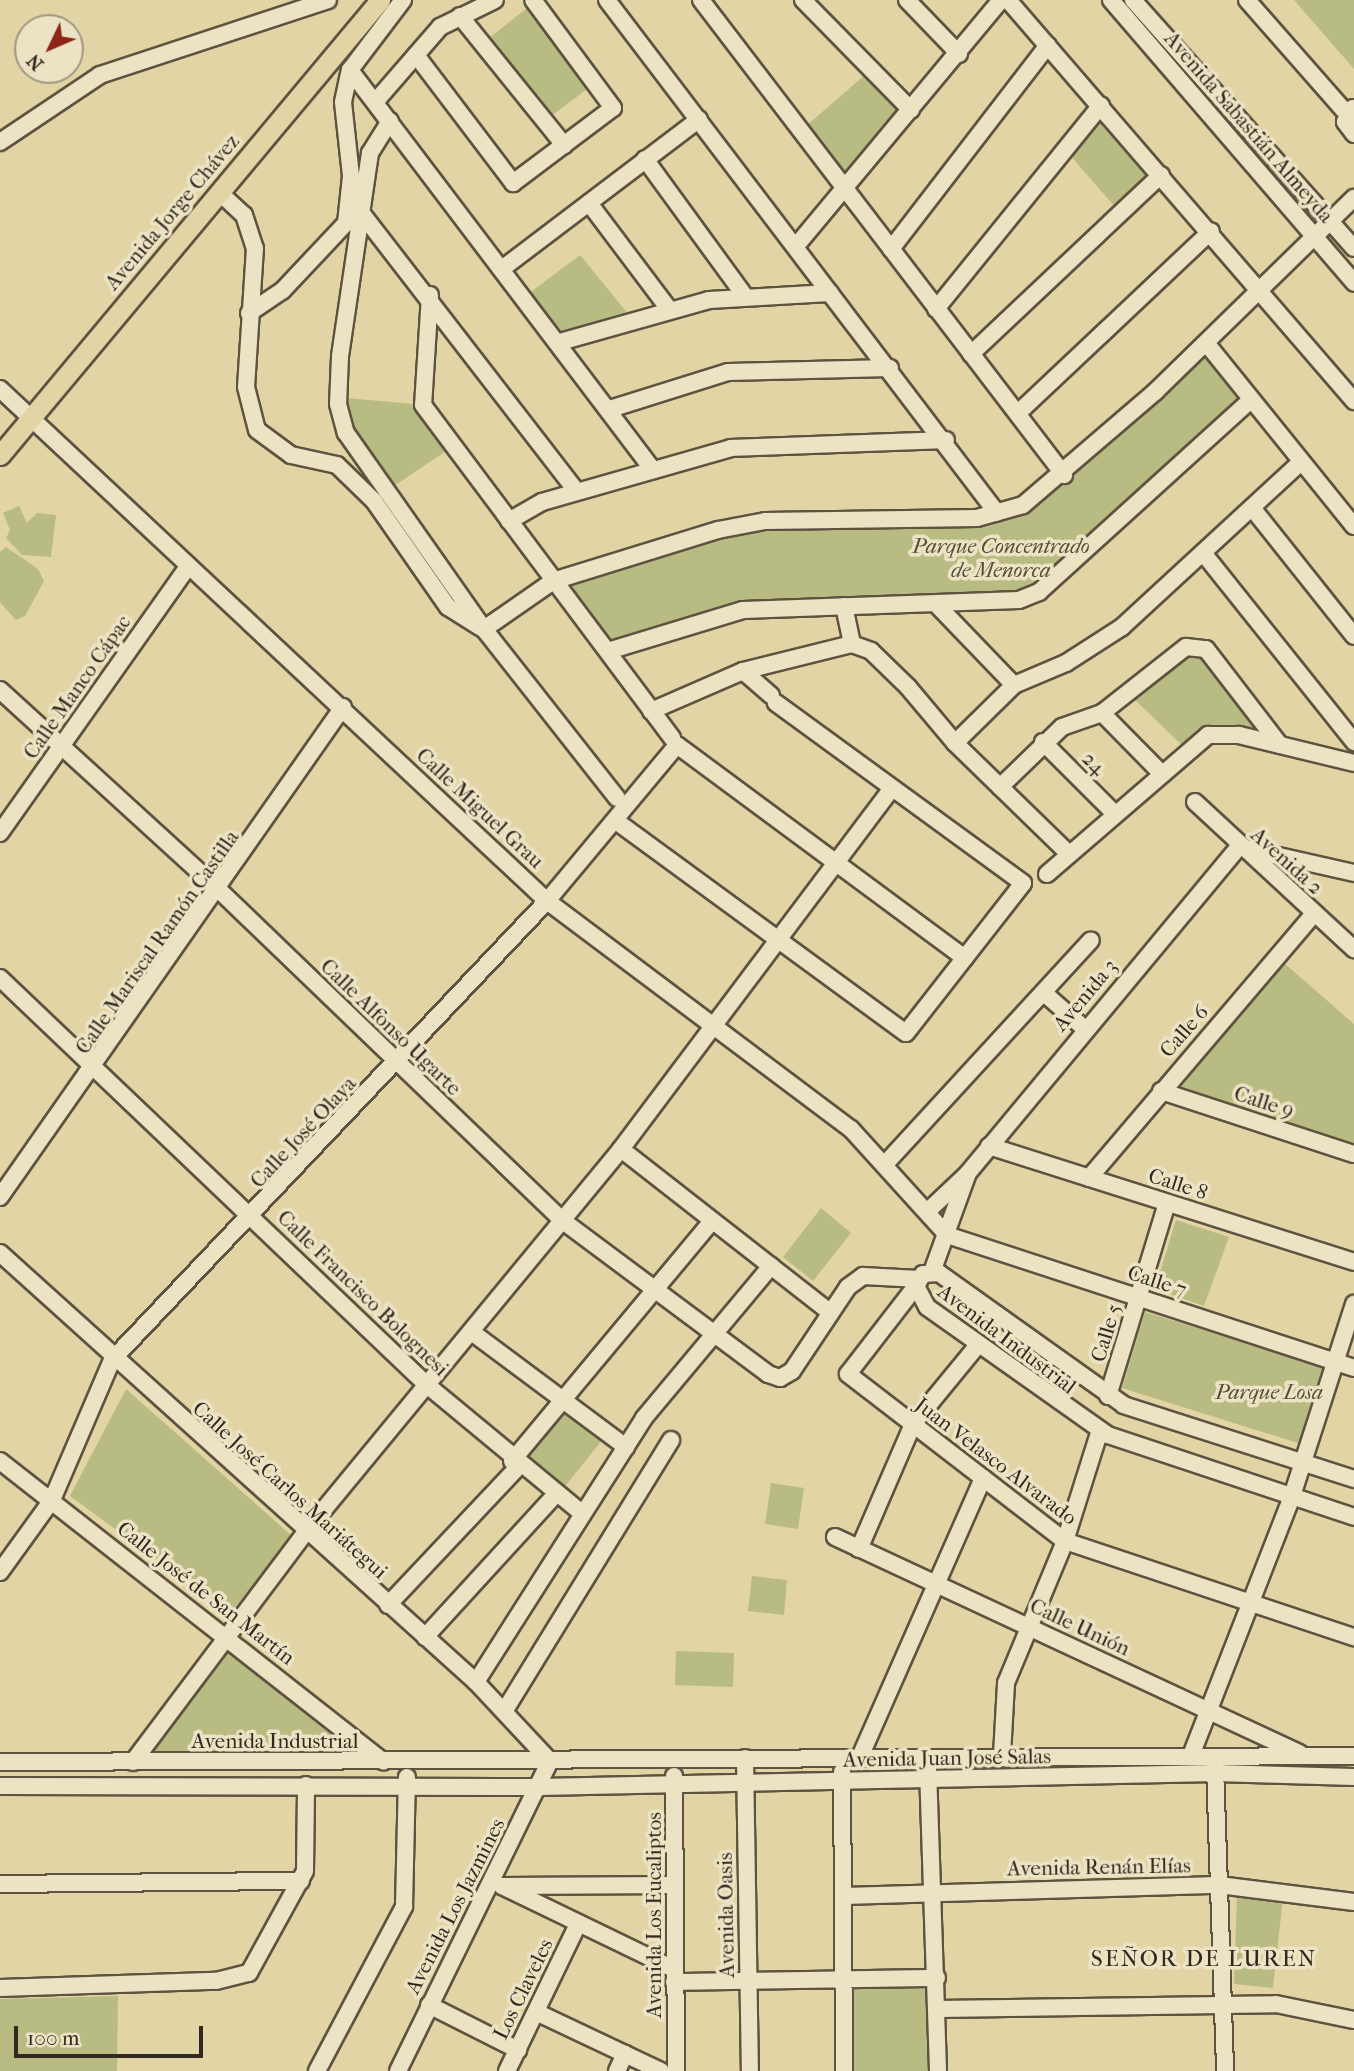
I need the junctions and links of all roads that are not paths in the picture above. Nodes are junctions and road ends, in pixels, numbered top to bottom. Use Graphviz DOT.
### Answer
graph roads {
  1 [pos="328,0"];
  2 [pos="380,0"];
  3 [pos="403,0"];
  4 [pos="495,0"];
  5 [pos="533,0"];
  6 [pos="607,0"];
  7 [pos="701,0"];
  8 [pos="803,0"];
  9 [pos="907,0"];
  10 [pos="1001,0"];
  11 [pos="1008,0"];
  12 [pos="1111,0"];
  13 [pos="1133,0"];
  14 [pos="1247,0"];
  15 [pos="460,16"];
  16 [pos="1048,45"];
  17 [pos="958,54"];
  18 [pos="416,55"];
  19 [pos="350,70"];
  20 [pos="376,102"];
  21 [pos="1101,105"];
  22 [pos="911,110"];
  23 [pos="1350,111"];
  24 [pos="699,119"];
  25 [pos="390,121"];
  26 [pos="1354,134"];
  27 [pos="0,142"];
  28 [pos="564,145"];
  29 [pos="645,159"];
  30 [pos="1161,175"];
  31 [pos="847,191"];
  32 [pos="219,192"];
  33 [pos="1354,198"];
  34 [pos="589,203"];
  35 [pos="363,215"];
  36 [pos="1330,218"];
  37 [pos="1210,231"];
  38 [pos="1317,237"];
  39 [pos="796,246"];
  40 [pos="891,248"];
  41 [pos="1354,248"];
  42 [pos="503,268"];
  43 [pos="1354,284"];
  44 [pos="1263,290"];
  45 [pos="830,293"];
  46 [pos="430,295"];
  47 [pos="745,296"];
  48 [pos="668,309"];
  49 [pos="936,309"];
  50 [pos="249,313"];
  51 [pos="450,321"];
  52 [pos="425,325"];
  53 [pos="560,342"];
  54 [pos="1207,344"];
  55 [pos="971,354"];
  56 [pos="890,368"];
  57 [pos="0,389"];
  58 [pos="1250,401"];
  59 [pos="1354,401"];
  60 [pos="610,409"];
  61 [pos="1018,413"];
  62 [pos="28,415"];
  63 [pos="946,440"];
  64 [pos="0,455"];
  65 [pos="1301,462"];
  66 [pos="653,470"];
  67 [pos="1063,475"];
  68 [pos="576,491"];
  69 [pos="1253,509"];
  70 [pos="997,513"];
  71 [pos="509,521"];
  72 [pos="1354,526"];
  73 [pos="1204,554"];
  74 [pos="188,566"];
  75 [pos="553,581"];
  76 [pos="936,604"];
  77 [pos="844,606"];
  78 [pos="484,629"];
  79 [pos="1354,635"];
  80 [pos="852,644"];
  81 [pos="608,650"];
  82 [pos="743,671"];
  83 [pos="1014,685"];
  84 [pos="0,690"];
  85 [pos="343,707"];
  86 [pos="651,710"];
  87 [pos="1102,713"];
  88 [pos="675,741"];
  89 [pos="1043,742"];
  90 [pos="1354,742"];
  91 [pos="63,744"];
  92 [pos="955,744"];
  93 [pos="1280,745"];
  94 [pos="1354,763"];
  95 [pos="1160,772"];
  96 [pos="1000,787"];
  97 [pos="892,788"];
  98 [pos="617,798"];
  99 [pos="1195,802"];
  100 [pos="1115,814"];
  101 [pos="616,821"];
  102 [pos="0,833"];
  103 [pos="1239,847"];
  104 [pos="1068,853"];
  105 [pos="836,863"];
  106 [pos="1354,873"];
  107 [pos="1047,874"];
  108 [pos="219,890"];
  109 [pos="547,901"];
  110 [pos="1314,914"];
  111 [pos="779,940"];
  112 [pos="1091,940"];
  113 [pos="1354,949"];
  114 [pos="965,958"];
  115 [pos="0,978"];
  116 [pos="1044,993"];
  117 [pos="715,1026"];
  118 [pos="1084,1028"];
  119 [pos="397,1061"];
  120 [pos="96,1067"];
  121 [pos="1161,1091"];
  122 [pos="989,1146"];
  123 [pos="621,1149"];
  124 [pos="1354,1154"];
  125 [pos="887,1162"];
  126 [pos="968,1173"];
  127 [pos="1089,1178"];
  128 [pos="0,1197"];
  129 [pos="1167,1203"];
  130 [pos="929,1210"];
  131 [pos="253,1216"];
  132 [pos="563,1221"];
  133 [pos="712,1221"];
  134 [pos="947,1235"];
  135 [pos="0,1252"];
  136 [pos="1354,1262"];
  137 [pos="771,1266"];
  138 [pos="922,1279"];
  139 [pos="655,1291"];
  140 [pos="1139,1298"];
  141 [pos="1354,1304"];
  142 [pos="831,1312"];
  143 [pos="473,1332"];
  144 [pos="718,1335"];
  145 [pos="978,1345"];
  146 [pos="113,1360"];
  147 [pos="1336,1362"];
  148 [pos="1354,1368"];
  149 [pos="427,1385"];
  150 [pos="1108,1396"];
  151 [pos="563,1403"];
  152 [pos="913,1424"];
  153 [pos="1100,1430"];
  154 [pos="671,1440"];
  155 [pos="626,1447"];
  156 [pos="0,1461"];
  157 [pos="1302,1463"];
  158 [pos="515,1464"];
  159 [pos="983,1478"];
  160 [pos="1354,1479"];
  161 [pos="555,1494"];
  162 [pos="1292,1496"];
  163 [pos="52,1500"];
  164 [pos="582,1513"];
  165 [pos="1354,1517"];
  166 [pos="307,1530"];
  167 [pos="835,1537"];
  168 [pos="1065,1541"];
  169 [pos="859,1549"];
  170 [pos="0,1573"];
  171 [pos="936,1583"];
  172 [pos="1251,1604"];
  173 [pos="388,1605"];
  174 [pos="1029,1625"];
  175 [pos="226,1635"];
  176 [pos="425,1637"];
  177 [pos="1354,1637"];
  178 [pos="475,1682"];
  179 [pos="505,1710"];
  180 [pos="1206,1710"];
  181 [pos="1214,1752"];
  182 [pos="1192,1753"];
  183 [pos="1002,1755"];
  184 [pos="927,1756"];
  185 [pos="1306,1756"];
  186 [pos="1354,1756"];
  187 [pos="841,1757"];
  188 [pos="860,1757"];
  189 [pos="745,1758"];
  190 [pos="674,1759"];
  191 [pos="383,1761"];
  192 [pos="409,1761"];
  193 [pos="550,1761"];
  194 [pos="0,1762"];
  195 [pos="133,1762"];
  196 [pos="1215,1773"];
  197 [pos="1354,1776"];
  198 [pos="928,1779"];
  199 [pos="842,1781"];
  200 [pos="745,1783"];
  201 [pos="674,1784"];
  202 [pos="306,1785"];
  203 [pos="406,1785"];
  204 [pos="0,1786"];
  205 [pos="540,1787"];
  206 [pos="301,1881"];
  207 [pos="0,1884"];
  208 [pos="675,1885"];
  209 [pos="1219,1885"];
  210 [pos="496,1886"];
  211 [pos="934,1892"];
  212 [pos="844,1896"];
  213 [pos="1354,1902"];
  214 [pos="577,1926"];
  215 [pos="674,1975"];
  216 [pos="937,1978"];
  217 [pos="843,1979"];
  218 [pos="748,1984"];
  219 [pos="0,1988"];
  220 [pos="1224,2004"];
  221 [pos="429,2005"];
  222 [pos="938,2009"];
  223 [pos="536,2012"];
  224 [pos="1354,2021"];
  225 [pos="517,2050"];
  226 [pos="625,2054"];
  227 [pos="317,2071"];
  228 [pos="398,2071"];
  229 [pos="508,2071"];
  230 [pos="617,2071"];
  231 [pos="661,2071"];
  232 [pos="676,2071"];
  233 [pos="750,2071"];
  234 [pos="844,2071"];
  235 [pos="938,2071"];
  236 [pos="1225,2071"];
  1 -- 27 [label="street"];
  2 -- 32 [label="main road, Avenida Jorge Chávez"];
  3 -- 19 [label="street"];
  4 -- 15 [label="street"];
  5 -- 28 [label="street"];
  6 -- 24 [label="street"];
  7 -- 31 [label="street"];
  8 -- 22 [label="street"];
  9 -- 17 [label="street"];
  10 -- 17 [label="street"];
  11 -- 16 [label="street"];
  12 -- 38 [label="street, Avenida Sabastián Almeyda"];
  13 -- 36 [label="street, Avenida Sabastián Almeyda"];
  14 -- 23 [label="street"];
  15 -- 18 [label="street"];
  15 -- 28 [label="street"];
  16 -- 21 [label="street"];
  16 -- 40 [label="street"];
  17 -- 22 [label="street"];
  18 -- 20 [label="street"];
  18 -- 28 [label="street"];
  19 -- 20 [label="street"];
  19 -- 50 [label="street"];
  20 -- 25 [label="street"];
  21 -- 30 [label="street"];
  21 -- 49 [label="street"];
  22 -- 31 [label="street"];
  23 -- 26 [label="street"];
  24 -- 29 [label="street"];
  24 -- 39 [label="street"];
  25 -- 35 [label="street"];
  25 -- 42 [label="street"];
  29 -- 34 [label="street"];
  29 -- 47 [label="street"];
  30 -- 37 [label="street"];
  30 -- 55 [label="street"];
  31 -- 39 [label="street"];
  31 -- 40 [label="street"];
  32 -- 50 [label="street"];
  32 -- 62 [label="main road, Avenida Jorge Chávez"];
  33 -- 36 [label="street"];
  34 -- 42 [label="street"];
  34 -- 48 [label="street"];
  35 -- 46 [label="street"];
  35 -- 78 [label="street"];
  36 -- 38 [label="street"];
  36 -- 41 [label="street, Avenida Sabastián Almeyda"];
  37 -- 44 [label="street"];
  37 -- 61 [label="street"];
  38 -- 43 [label="street, Avenida Sabastián Almeyda"];
  38 -- 44 [label="street"];
  39 -- 45 [label="street"];
  40 -- 49 [label="street"];
  42 -- 53 [label="street"];
  44 -- 54 [label="street"];
  44 -- 59 [label="street"];
  45 -- 47 [label="street"];
  45 -- 56 [label="street"];
  46 -- 51 [label="street"];
  46 -- 52 [label="street"];
  47 -- 48 [label="street"];
  48 -- 53 [label="street"];
  49 -- 55 [label="street"];
  50 -- 78 [label="street"];
  51 -- 52 [label="street"];
  51 -- 68 [label="street"];
  52 -- 71 [label="street"];
  53 -- 60 [label="street"];
  54 -- 58 [label="street"];
  54 -- 67 [label="street"];
  55 -- 61 [label="street"];
  56 -- 60 [label="street"];
  56 -- 63 [label="street"];
  57 -- 62 [label="street, Calle Miguel Grau"];
  58 -- 65 [label="street"];
  58 -- 76 [label="street"];
  60 -- 66 [label="street"];
  61 -- 67 [label="street"];
  62 -- 64 [label="main road, Avenida Jorge Chávez"];
  62 -- 74 [label="street, Calle Miguel Grau"];
  63 -- 66 [label="street"];
  63 -- 70 [label="street"];
  65 -- 69 [label="street"];
  65 -- 72 [label="street"];
  66 -- 68 [label="street"];
  67 -- 70 [label="street"];
  68 -- 71 [label="street"];
  69 -- 73 [label="street"];
  69 -- 79 [label="street"];
  70 -- 75 [label="street"];
  71 -- 75 [label="street"];
  73 -- 83 [label="street"];
  73 -- 90 [label="street"];
  74 -- 85 [label="street, Calle Miguel Grau"];
  74 -- 91 [label="street, Calle Manco Cápac"];
  75 -- 78 [label="street"];
  75 -- 81 [label="street"];
  76 -- 77 [label="street"];
  76 -- 83 [label="street"];
  77 -- 80 [label="street"];
  77 -- 81 [label="street"];
  78 -- 98 [label="street"];
  80 -- 82 [label="street"];
  80 -- 92 [label="street"];
  81 -- 86 [label="street"];
  82 -- 86 [label="street"];
  82 -- 97 [label="street"];
  83 -- 92 [label="street"];
  84 -- 91 [label="street, Calle Alfonso Ugarte"];
  85 -- 108 [label="street, Calle Mariscal Ramón Castilla"];
  85 -- 109 [label="street, Calle Miguel Grau"];
  86 -- 88 [label="street"];
  87 -- 89 [label="street"];
  87 -- 93 [label="street"];
  87 -- 95 [label="street"];
  88 -- 101 [label="street, Calle José Olaya"];
  88 -- 105 [label="street"];
  89 -- 96 [label="street"];
  89 -- 100 [label="street, 24"];
  91 -- 102 [label="street, Calle Manco Cápac"];
  91 -- 108 [label="street, Calle Alfonso Ugarte"];
  92 -- 96 [label="street"];
  93 -- 94 [label="street"];
  93 -- 95 [label="street"];
  95 -- 100 [label="street"];
  96 -- 104 [label="street"];
  97 -- 105 [label="street"];
  97 -- 114 [label="street"];
  99 -- 103 [label="street, Avenida 2"];
  100 -- 104 [label="street"];
  101 -- 109 [label="street, Calle José Olaya"];
  101 -- 111 [label="street"];
  103 -- 106 [label="street"];
  103 -- 110 [label="street, Avenida 2"];
  103 -- 118 [label="street, Avenida 3"];
  104 -- 107 [label="street"];
  105 -- 111 [label="street"];
  105 -- 114 [label="street"];
  108 -- 119 [label="street, Calle Alfonso Ugarte"];
  108 -- 120 [label="street, Calle Mariscal Ramón Castilla"];
  109 -- 117 [label="street, Calle Miguel Grau"];
  109 -- 119 [label="street, Calle José Olaya"];
  110 -- 113 [label="street, Avenida 2"];
  110 -- 121 [label="street, Calle 6"];
  111 -- 114 [label="street"];
  111 -- 117 [label="street"];
  112 -- 116 [label="street"];
  115 -- 120 [label="street, Calle Francisco Bolognesi"];
  116 -- 118 [label="street"];
  116 -- 125 [label="street"];
  117 -- 123 [label="street"];
  117 -- 125 [label="street, Calle Miguel Grau"];
  118 -- 122 [label="street, Avenida 3"];
  119 -- 131 [label="street, Calle José Olaya"];
  119 -- 132 [label="street, Calle Alfonso Ugarte"];
  120 -- 128 [label="street, Calle Mariscal Ramón Castilla"];
  120 -- 131 [label="street, Calle Francisco Bolognesi"];
  121 -- 124 [label="street, Calle 9"];
  121 -- 127 [label="street, Calle 6"];
  122 -- 126 [label="street, Avenida 3"];
  122 -- 127 [label="street, Calle 8"];
  123 -- 132 [label="street"];
  123 -- 133 [label="street"];
  125 -- 130 [label="street, Calle Miguel Grau"];
  126 -- 130 [label="street, Avenida 3"];
  126 -- 134 [label="street, Avenida 3"];
  127 -- 129 [label="street, Calle 8"];
  129 -- 136 [label="street, Calle 8"];
  129 -- 140 [label="street, Calle 5"];
  130 -- 134 [label="street, Calle Miguel Grau"];
  131 -- 146 [label="street, Calle José Olaya"];
  131 -- 149 [label="street, Calle Francisco Bolognesi"];
  132 -- 139 [label="street, Calle Alfonso Ugarte"];
  132 -- 143 [label="street"];
  133 -- 137 [label="street"];
  133 -- 139 [label="street"];
  134 -- 138 [label="street, Avenida 3"];
  134 -- 140 [label="street, Calle 7"];
  135 -- 146 [label="street, Calle José Carlos Mariátegui"];
  137 -- 142 [label="street"];
  137 -- 144 [label="street"];
  138 -- 142 [label="street"];
  138 -- 145 [label="street, Avenida Industrial"];
  138 -- 150 [label="street, Avenida Industrial"];
  138 -- 152 [label="street, Juan Velasco Alvarado"];
  139 -- 144 [label="street, Calle Alfonso Ugarte"];
  139 -- 151 [label="street"];
  140 -- 147 [label="street, Calle 7"];
  140 -- 150 [label="street, Calle 5"];
  141 -- 147 [label="street"];
  142 -- 144 [label="street, Calle Alfonso Ugarte"];
  143 -- 149 [label="street"];
  143 -- 151 [label="street"];
  144 -- 155 [label="street"];
  145 -- 152 [label="street"];
  145 -- 153 [label="street, Avenida Industrial"];
  146 -- 163 [label="street, Calle José Olaya"];
  146 -- 166 [label="street, Calle José Carlos Mariátegui"];
  147 -- 148 [label="street, Calle 7"];
  147 -- 157 [label="street"];
  149 -- 158 [label="street, Calle Francisco Bolognesi"];
  149 -- 166 [label="street"];
  150 -- 157 [label="street, Avenida Industrial"];
  151 -- 155 [label="street"];
  151 -- 158 [label="street"];
  152 -- 159 [label="street, Juan Velasco Alvarado"];
  152 -- 169 [label="street"];
  153 -- 162 [label="street, Avenida Industrial"];
  153 -- 168 [label="street"];
  154 -- 179 [label="street"];
  155 -- 164 [label="street"];
  156 -- 163 [label="street, Calle José de San Martín"];
  157 -- 160 [label="street, Avenida Industrial"];
  157 -- 162 [label="street"];
  158 -- 161 [label="street, Calle Francisco Bolognesi"];
  158 -- 173 [label="street"];
  159 -- 168 [label="street, Juan Velasco Alvarado"];
  159 -- 171 [label="street"];
  161 -- 164 [label="street, Calle Francisco Bolognesi"];
  161 -- 176 [label="street"];
  162 -- 165 [label="street, Avenida Industrial"];
  162 -- 172 [label="street"];
  163 -- 170 [label="street, Calle José Olaya"];
  163 -- 175 [label="street, Calle José de San Martín"];
  164 -- 178 [label="street"];
  166 -- 173 [label="street, Calle José Carlos Mariátegui"];
  166 -- 175 [label="street"];
  167 -- 169 [label="street, Calle Unión"];
  168 -- 172 [label="street, Juan Velasco Alvarado"];
  168 -- 174 [label="street"];
  169 -- 171 [label="street, Calle Unión"];
  171 -- 174 [label="street, Calle Unión"];
  171 -- 188 [label="street"];
  172 -- 177 [label="street, Juan Velasco Alvarado"];
  172 -- 180 [label="street"];
  173 -- 176 [label="street, Calle José Carlos Mariátegui"];
  174 -- 180 [label="street, Calle Unión"];
  174 -- 183 [label="street"];
  175 -- 191 [label="street, Calle José de San Martín"];
  175 -- 195 [label="street"];
  176 -- 178 [label="street, Calle José Carlos Mariátegui"];
  178 -- 179 [label="street, Calle José Carlos Mariátegui"];
  179 -- 193 [label="street, Calle José Carlos Mariátegui"];
  180 -- 182 [label="street"];
  180 -- 185 [label="street, Calle Unión"];
  181 -- 182 [label="street, Avenida Juan José Salas"];
  181 -- 185 [label="street, Avenida Juan José Salas"];
  181 -- 196 [label="street"];
  182 -- 183 [label="street, Avenida Juan José Salas"];
  183 -- 184 [label="street, Avenida Juan José Salas"];
  184 -- 188 [label="street, Avenida Juan José Salas"];
  184 -- 198 [label="street"];
  185 -- 186 [label="street, Avenida Juan José Salas"];
  185 -- 197 [label="street, Calle Unión"];
  187 -- 188 [label="street, Avenida Juan José Salas"];
  187 -- 189 [label="street, Avenida Juan José Salas"];
  187 -- 199 [label="street"];
  189 -- 190 [label="street, Avenida Juan José Salas"];
  189 -- 200 [label="street, Avenida Oasis"];
  190 -- 193 [label="street, Avenida Juan José Salas"];
  190 -- 201 [label="street, Avenida Los Eucaliptos"];
  191 -- 192 [label="street, Avenida Industrial"];
  191 -- 195 [label="street, Avenida Industrial"];
  192 -- 193 [label="street, Avenida Industrial"];
  192 -- 203 [label="street"];
  193 -- 205 [label="street, Avenida Los Jazmines"];
  194 -- 195 [label="street, Avenida Industrial"];
  196 -- 197 [label="street, Avenida Juan José Salas"];
  196 -- 198 [label="street, Avenida Juan José Salas"];
  196 -- 209 [label="street"];
  198 -- 199 [label="street, Avenida Juan José Salas"];
  198 -- 211 [label="street"];
  199 -- 200 [label="street, Avenida Juan José Salas"];
  199 -- 212 [label="street"];
  200 -- 201 [label="street, Avenida Juan José Salas"];
  200 -- 218 [label="street, Avenida Oasis"];
  201 -- 205 [label="street, Avenida Juan José Salas"];
  201 -- 208 [label="street, Avenida Los Eucaliptos"];
  202 -- 203 [label="street, Avenida Juan José Salas"];
  202 -- 204 [label="street, Avenida Juan José Salas"];
  202 -- 206 [label="street"];
  203 -- 205 [label="street, Avenida Juan José Salas"];
  203 -- 227 [label="street"];
  205 -- 210 [label="street, Avenida Los Jazmines"];
  206 -- 207 [label="street"];
  206 -- 219 [label="street"];
  208 -- 210 [label="street"];
  208 -- 215 [label="street, Avenida Los Eucaliptos"];
  209 -- 211 [label="street, Avenida Renán Elías"];
  209 -- 213 [label="street, Avenida Renán Elías"];
  209 -- 220 [label="street"];
  210 -- 214 [label="street"];
  210 -- 221 [label="street, Avenida Los Jazmines"];
  211 -- 212 [label="street, Avenida Renán Elías"];
  211 -- 216 [label="street"];
  212 -- 217 [label="street"];
  214 -- 215 [label="street"];
  214 -- 223 [label="street, Los Claveles"];
  215 -- 218 [label="street"];
  215 -- 232 [label="street, Avenida Los Eucaliptos"];
  216 -- 217 [label="street"];
  216 -- 222 [label="street"];
  217 -- 218 [label="street"];
  217 -- 234 [label="street"];
  218 -- 233 [label="street, Avenida Oasis"];
  220 -- 222 [label="street"];
  220 -- 224 [label="street"];
  220 -- 236 [label="street"];
  221 -- 225 [label="street"];
  221 -- 228 [label="street, Avenida Los Jazmines"];
  222 -- 235 [label="street"];
  223 -- 225 [label="street, Los Claveles"];
  223 -- 226 [label="street"];
  225 -- 229 [label="street, Los Claveles"];
  226 -- 230 [label="street"];
  226 -- 231 [label="street"];
}
